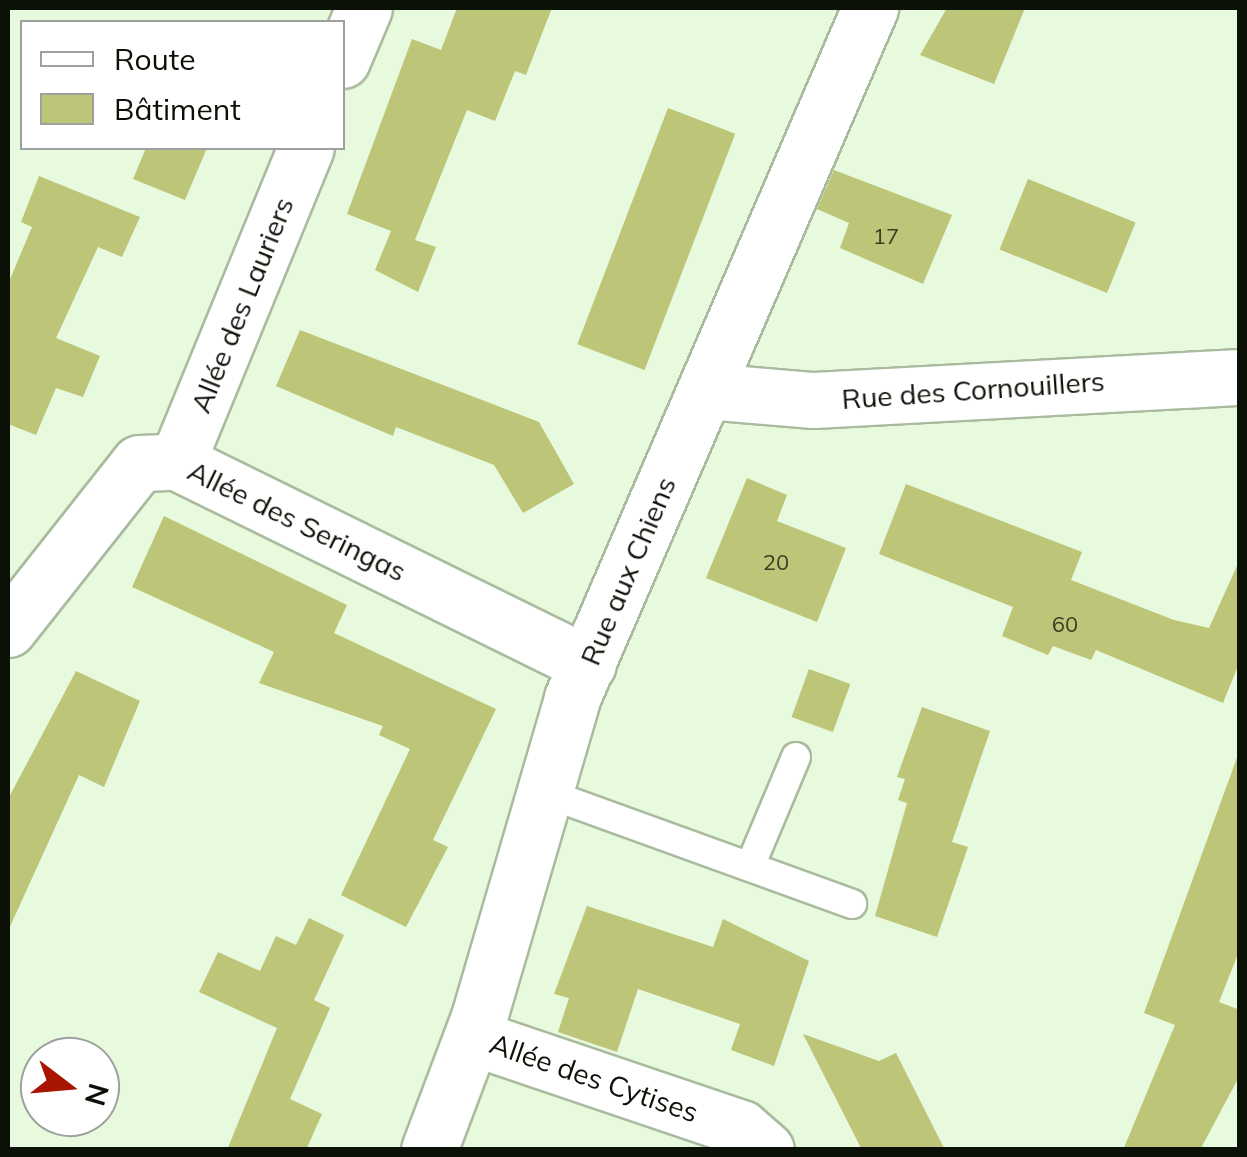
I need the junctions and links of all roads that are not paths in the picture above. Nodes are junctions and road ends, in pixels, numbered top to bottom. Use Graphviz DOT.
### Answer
graph roads {
  1 [pos="364,8"];
  2 [pos="870,8"];
  3 [pos="345,53"];
  4 [pos="305,150"];
  5 [pos="1240,377"];
  6 [pos="706,391"];
  7 [pos="177,462"];
  8 [pos="8,630"];
  9 [pos="588,664"];
  10 [pos="796,757"];
  11 [pos="540,791"];
  12 [pos="751,864"];
  13 [pos="852,904"];
  14 [pos="472,1037"];
  15 [pos="430,1150"];
  16 [pos="766,1150"];
  1 -- 3 [label="street"];
  2 -- 6 [label="street, Rue aux Chiens"];
  4 -- 7 [label="street, Allée des Lauriers"];
  5 -- 6 [label="street, Rue des Cornouillers"];
  6 -- 9 [label="street, Rue aux Chiens"];
  7 -- 8 [label="street, Allée des Seringas"];
  7 -- 9 [label="street, Allée des Seringas"];
  9 -- 11 [label="street, Rue aux Chiens"];
  10 -- 12 [label="lane"];
  11 -- 12 [label="lane"];
  11 -- 14 [label="street, Rue aux Chiens"];
  12 -- 13 [label="lane"];
  14 -- 15 [label="street, Rue aux Chiens"];
  14 -- 16 [label="street, Allée des Cytises"];
}
